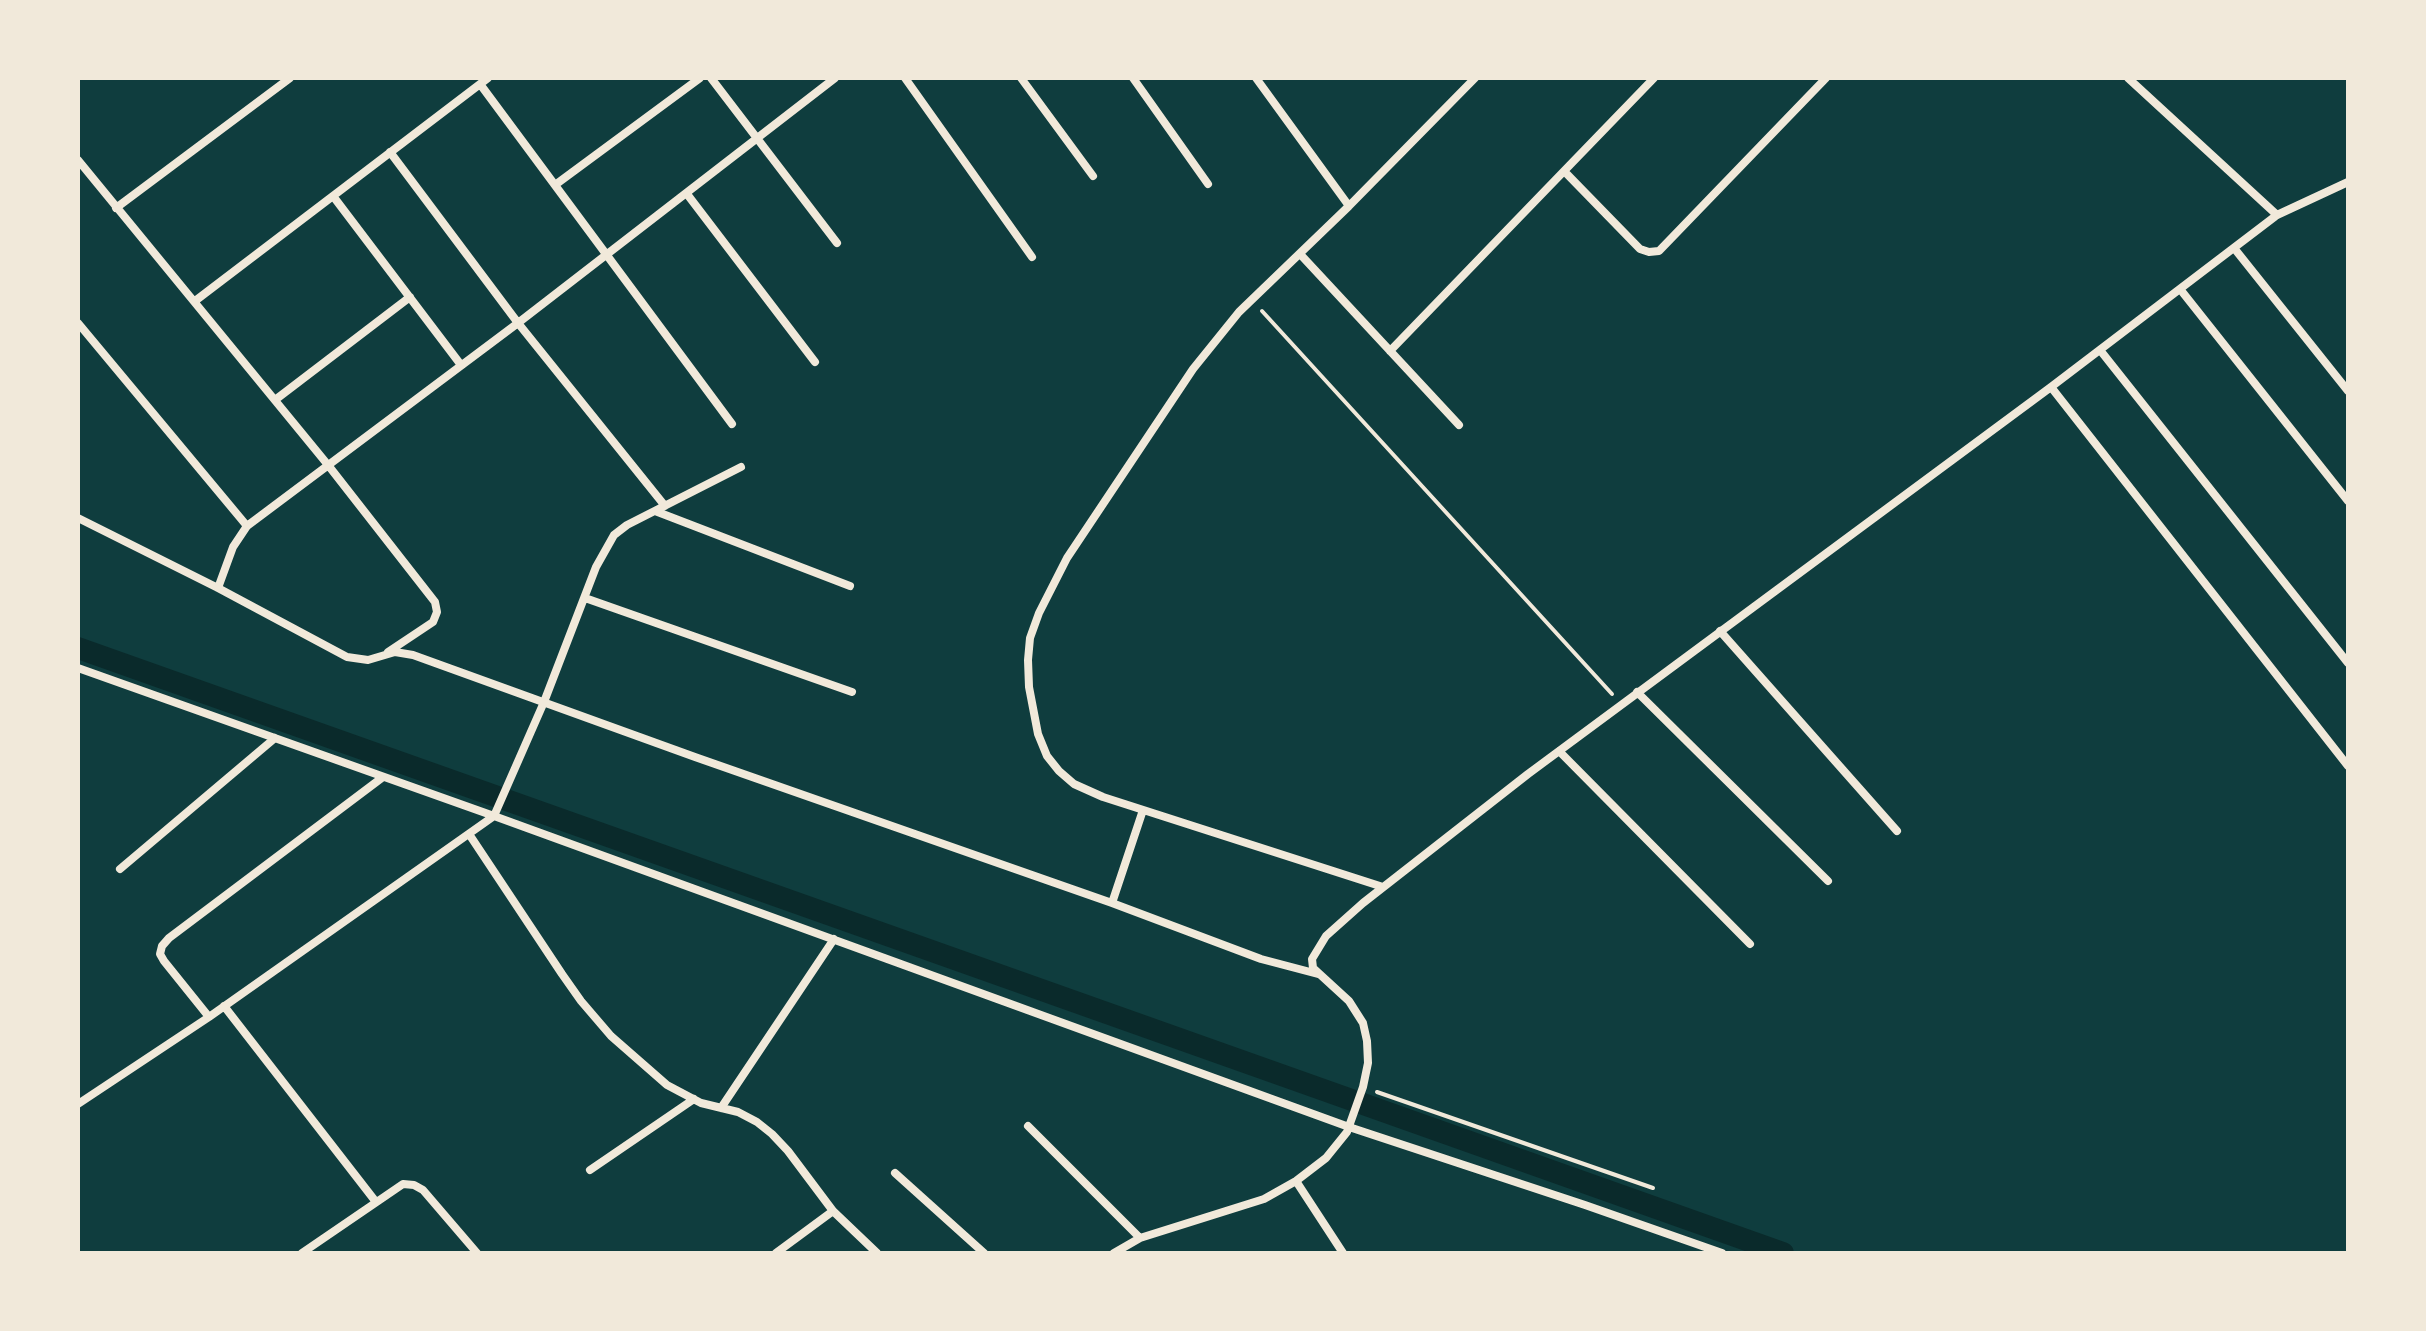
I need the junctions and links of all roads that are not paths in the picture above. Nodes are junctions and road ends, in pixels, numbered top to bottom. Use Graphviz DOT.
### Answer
graph roads {
  1 [pos="290,78"];
  2 [pos="700,78"];
  3 [pos="711,78"];
  4 [pos="835,78"];
  5 [pos="905,78"];
  6 [pos="1021,78"];
  7 [pos="1133,78"];
  8 [pos="1256,78"];
  9 [pos="1475,78"];
  10 [pos="1654,78"];
  11 [pos="1826,78"];
  12 [pos="2128,78"];
  13 [pos="484,81"];
  14 [pos="756,138"];
  15 [pos="390,152"];
  16 [pos="78,160"];
  17 [pos="1564,171"];
  18 [pos="1093,176"];
  19 [pos="2348,182"];
  20 [pos="1208,184"];
  21 [pos="555,185"];
  22 [pos="687,194"];
  23 [pos="333,196"];
  24 [pos="1349,206"];
  25 [pos="116,208"];
  26 [pos="2277,215"];
  27 [pos="837,243"];
  28 [pos="2234,248"];
  29 [pos="1300,254"];
  30 [pos="606,255"];
  31 [pos="1032,257"];
  32 [pos="2180,289"];
  33 [pos="410,297"];
  34 [pos="195,301"];
  35 [pos="78,323"];
  36 [pos="518,323"];
  37 [pos="2100,350"];
  38 [pos="1390,351"];
  39 [pos="815,362"];
  40 [pos="461,365"];
  41 [pos="2051,387"];
  42 [pos="2348,391"];
  43 [pos="275,400"];
  44 [pos="732,424"];
  45 [pos="1459,425"];
  46 [pos="328,465"];
  47 [pos="741,467"];
  48 [pos="2348,501"];
  49 [pos="665,506"];
  50 [pos="655,511"];
  51 [pos="78,518"];
  52 [pos="247,526"];
  53 [pos="850,586"];
  54 [pos="218,588"];
  55 [pos="585,598"];
  56 [pos="1720,631"];
  57 [pos="387,653"];
  58 [pos="2348,663"];
  59 [pos="78,668"];
  60 [pos="852,692"];
  61 [pos="1637,692"];
  62 [pos="544,702"];
  63 [pos="275,738"];
  64 [pos="1559,751"];
  65 [pos="2348,766"];
  66 [pos="383,777"];
  67 [pos="1143,810"];
  68 [pos="494,816"];
  69 [pos="1897,831"];
  70 [pos="469,834"];
  71 [pos="120,869"];
  72 [pos="1828,881"];
  73 [pos="1383,887"];
  74 [pos="1112,903"];
  75 [pos="834,939"];
  76 [pos="1750,944"];
  77 [pos="1319,974"];
  78 [pos="224,1006"];
  79 [pos="209,1017"];
  80 [pos="694,1099"];
  81 [pos="78,1104"];
  82 [pos="721,1108"];
  83 [pos="1028,1126"];
  84 [pos="1349,1127"];
  85 [pos="590,1170"];
  86 [pos="895,1173"];
  87 [pos="1296,1181"];
  88 [pos="376,1202"];
  89 [pos="833,1211"];
  90 [pos="1140,1238"];
  91 [pos="302,1253"];
  92 [pos="477,1253"];
  93 [pos="776,1253"];
  94 [pos="877,1253"];
  95 [pos="984,1253"];
  96 [pos="1114,1253"];
  97 [pos="1343,1253"];
  98 [pos="1722,1253"];
  1 -- 25 [label="street"];
  2 -- 21 [label="street"];
  3 -- 14 [label="street"];
  4 -- 14 [label="street"];
  5 -- 31 [label="street"];
  6 -- 18 [label="street"];
  7 -- 20 [label="street"];
  8 -- 24 [label="street"];
  9 -- 24 [label="street"];
  10 -- 17 [label="street"];
  11 -- 17 [label="street"];
  12 -- 26 [label="street"];
  13 -- 15 [label="street"];
  13 -- 21 [label="street"];
  14 -- 22 [label="street"];
  14 -- 27 [label="street"];
  15 -- 23 [label="street"];
  15 -- 36 [label="street"];
  16 -- 25 [label="street"];
  17 -- 38 [label="street"];
  19 -- 26 [label="street"];
  21 -- 30 [label="street"];
  22 -- 30 [label="street"];
  22 -- 39 [label="street"];
  23 -- 33 [label="street"];
  23 -- 34 [label="street"];
  24 -- 29 [label="street"];
  25 -- 34 [label="street"];
  26 -- 28 [label="street"];
  28 -- 32 [label="street"];
  28 -- 42 [label="street"];
  29 -- 38 [label="street"];
  29 -- 67 [label="street"];
  30 -- 36 [label="street"];
  30 -- 44 [label="street"];
  32 -- 37 [label="street"];
  32 -- 48 [label="street"];
  33 -- 40 [label="street"];
  33 -- 43 [label="street"];
  34 -- 43 [label="street"];
  35 -- 52 [label="street"];
  36 -- 40 [label="street"];
  36 -- 49 [label="street"];
  37 -- 41 [label="street"];
  37 -- 58 [label="street"];
  38 -- 45 [label="street"];
  40 -- 46 [label="street"];
  41 -- 56 [label="street"];
  41 -- 65 [label="street"];
  43 -- 46 [label="street"];
  46 -- 52 [label="street"];
  46 -- 57 [label="street"];
  47 -- 49 [label="street"];
  49 -- 50 [label="street"];
  50 -- 53 [label="street"];
  50 -- 55 [label="street"];
  51 -- 54 [label="street"];
  52 -- 54 [label="street"];
  54 -- 57 [label="street"];
  55 -- 60 [label="street"];
  55 -- 62 [label="street"];
  56 -- 61 [label="street"];
  56 -- 69 [label="street"];
  57 -- 62 [label="street"];
  59 -- 63 [label="street"];
  61 -- 64 [label="street"];
  61 -- 72 [label="street"];
  62 -- 68 [label="street"];
  62 -- 74 [label="street"];
  63 -- 66 [label="street"];
  63 -- 71 [label="street"];
  64 -- 73 [label="street"];
  64 -- 76 [label="street"];
  66 -- 68 [label="street"];
  66 -- 79 [label="street"];
  67 -- 73 [label="street"];
  67 -- 74 [label="street"];
  68 -- 70 [label="street"];
  68 -- 75 [label="street"];
  70 -- 78 [label="street"];
  70 -- 80 [label="street"];
  73 -- 77 [label="street"];
  74 -- 77 [label="street"];
  75 -- 82 [label="street"];
  75 -- 84 [label="street"];
  77 -- 84 [label="street"];
  78 -- 79 [label="street"];
  78 -- 88 [label="street"];
  79 -- 81 [label="street"];
  80 -- 82 [label="street"];
  80 -- 85 [label="street"];
  82 -- 89 [label="street"];
  83 -- 90 [label="street"];
  84 -- 87 [label="street"];
  84 -- 98 [label="street"];
  86 -- 95 [label="street"];
  87 -- 90 [label="street"];
  87 -- 97 [label="street"];
  88 -- 91 [label="street"];
  88 -- 92 [label="street"];
  89 -- 93 [label="street"];
  89 -- 94 [label="street"];
  90 -- 96 [label="street"];
}
